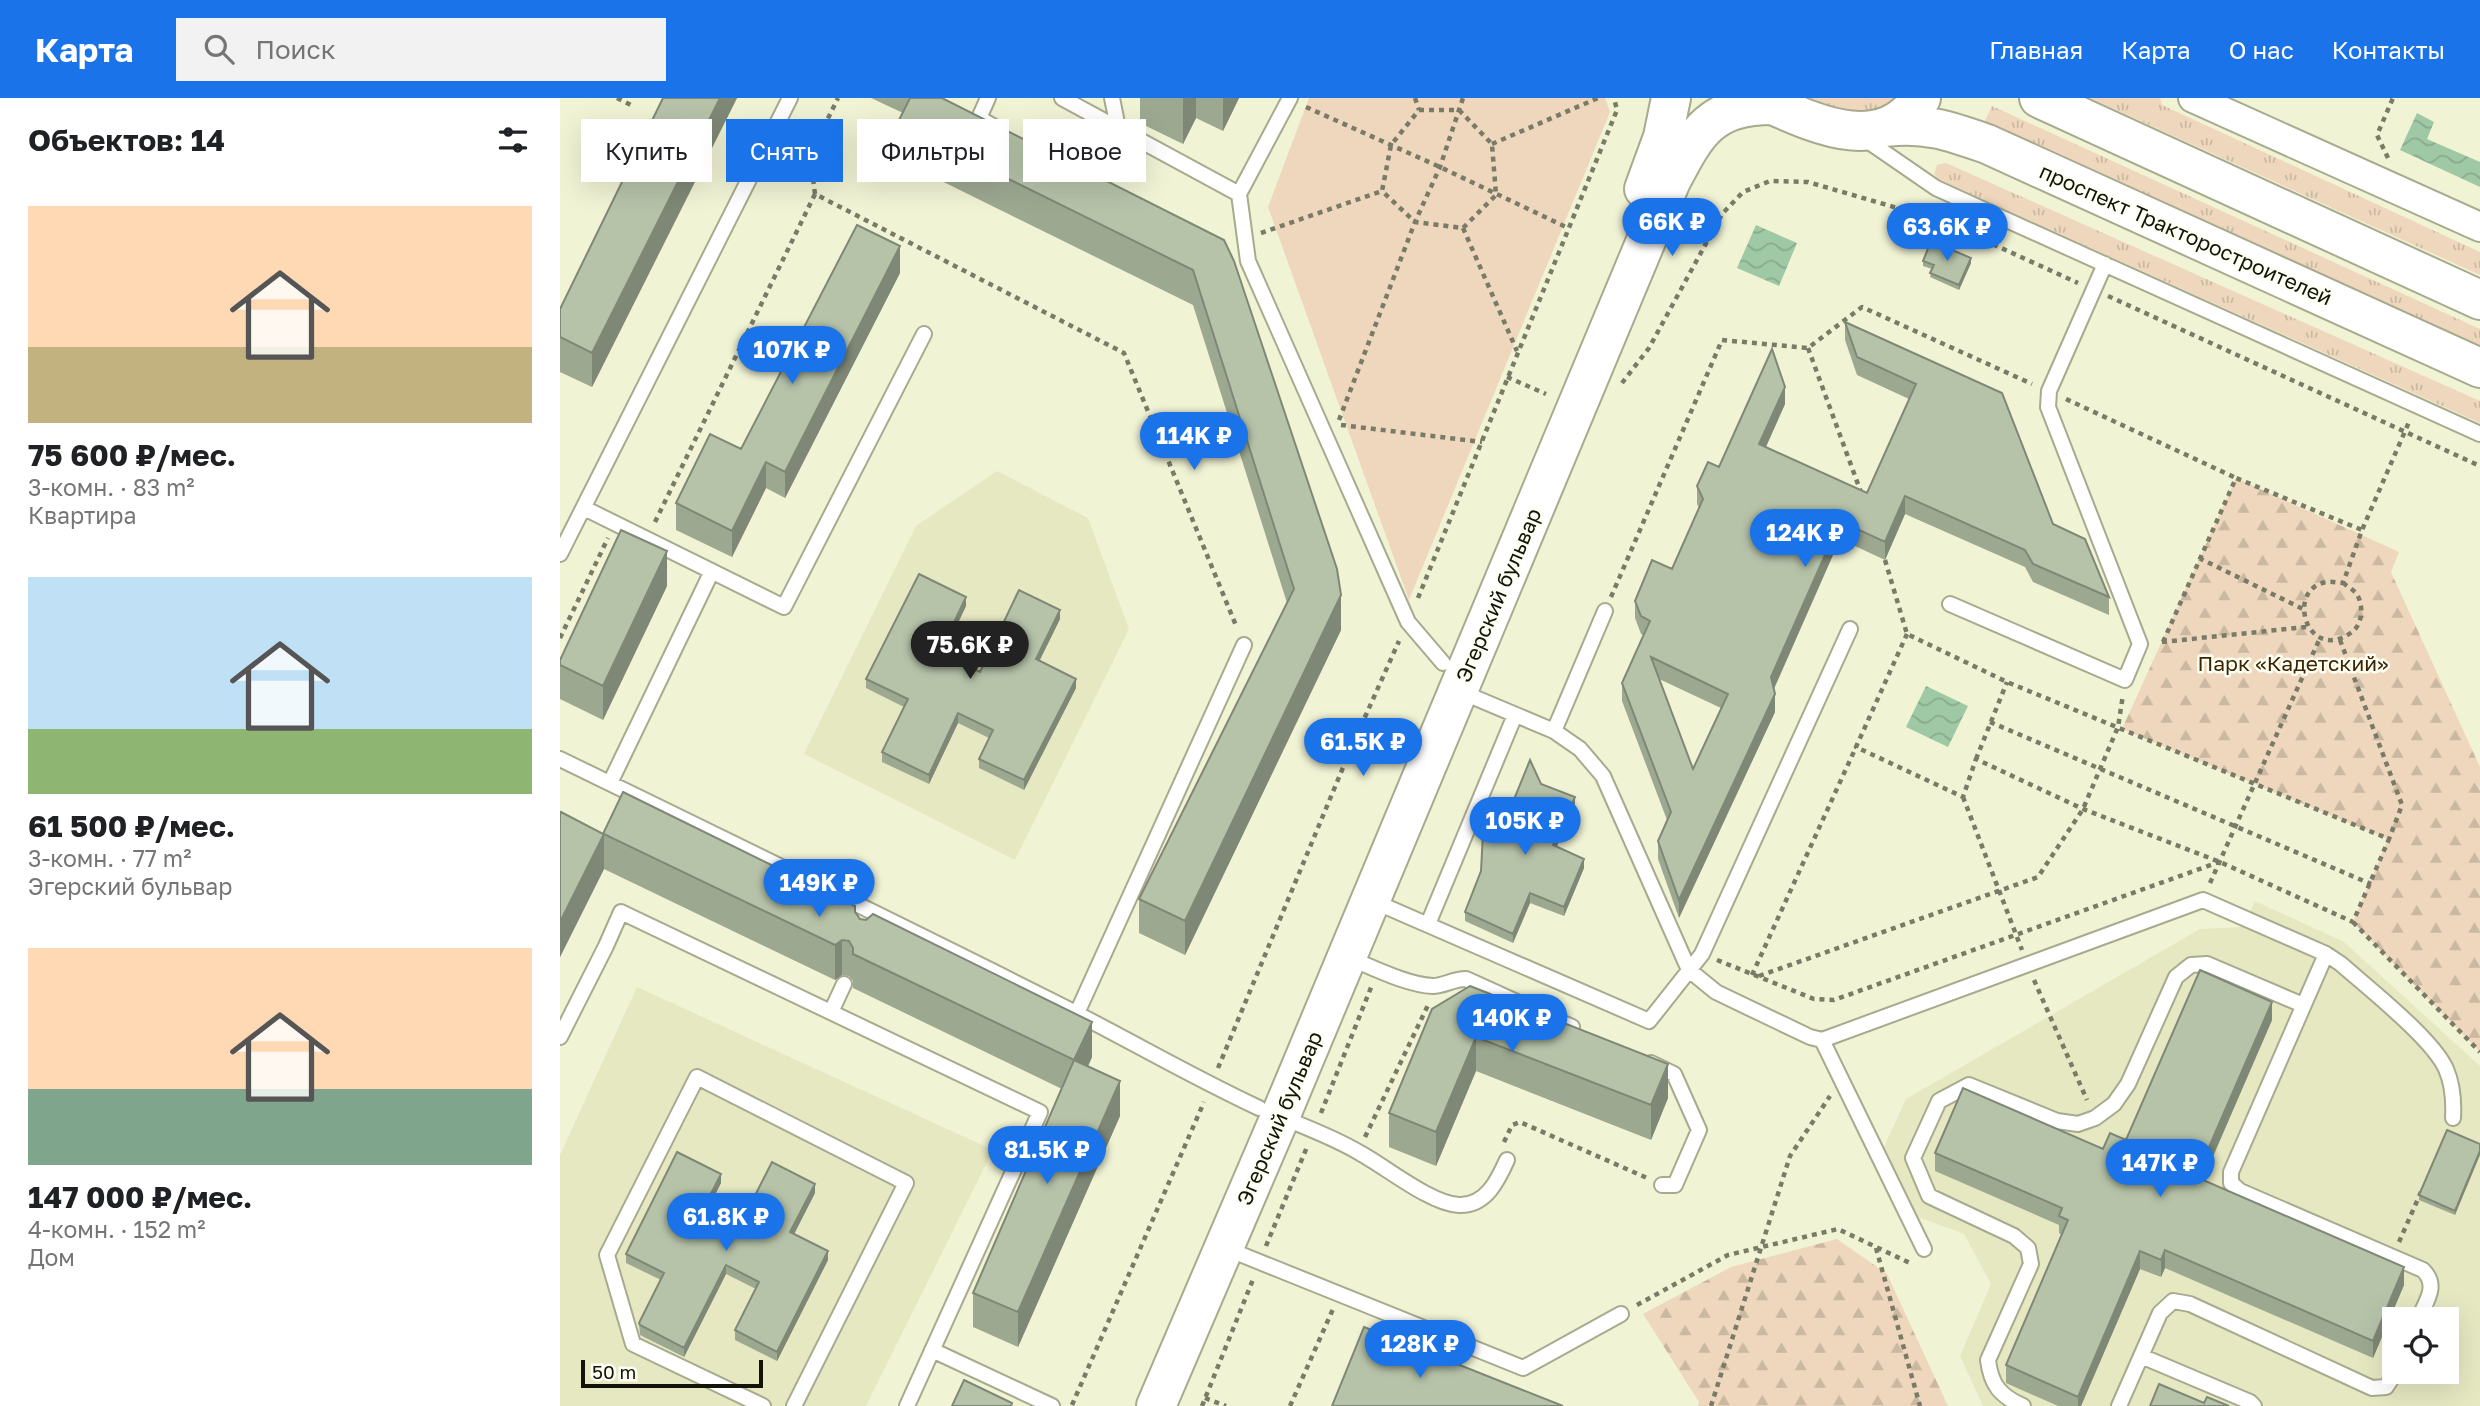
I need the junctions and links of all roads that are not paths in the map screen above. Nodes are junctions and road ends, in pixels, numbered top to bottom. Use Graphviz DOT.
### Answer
graph roads {
  1 [pos="790,98"];
  2 [pos="989,98"];
  3 [pos="1062,98"];
  4 [pos="1112,98"];
  5 [pos="1671,98"];
  6 [pos="1921,98"];
  7 [pos="2039,98"];
  8 [pos="2193,98"];
  9 [pos="1290,99"];
  10 [pos="1765,101"];
  11 [pos="981,119"];
  12 [pos="1101,119"];
  13 [pos="1116,119"];
  14 [pos="1870,129"];
  15 [pos="1146,143"];
  16 [pos="1239,194"];
  17 [pos="2480,227"];
  18 [pos="2105,264"];
  19 [pos="2480,300"];
  20 [pos="924,334"];
  21 [pos="2480,368"];
  22 [pos="2480,435"];
  23 [pos="584,508"];
  24 [pos="560,554"];
  25 [pos="712,571"];
  26 [pos="1950,604"];
  27 [pos="1605,611"];
  28 [pos="1850,629"];
  29 [pos="1244,645"];
  30 [pos="1450,677"];
  31 [pos="1515,715"];
  32 [pos="1554,731"];
  33 [pos="560,759"];
  34 [pos="610,783"];
  35 [pos="1359,896"];
  36 [pos="1428,924"];
  37 [pos="2326,954"];
  38 [pos="1350,958"];
  39 [pos="1689,970"];
  40 [pos="844,984"];
  41 [pos="2303,1005"];
  42 [pos="831,1012"];
  43 [pos="1077,1013"];
  44 [pos="1588,1035"];
  45 [pos="560,1037"];
  46 [pos="1822,1040"];
  47 [pos="1637,1057"];
  48 [pos="1284,1118"];
  49 [pos="2453,1118"];
  50 [pos="1507,1160"];
  51 [pos="1662,1185"];
  52 [pos="1224,1248"];
  53 [pos="1924,1249"];
  54 [pos="2424,1307"];
  55 [pos="1621,1314"];
  56 [pos="932,1350"];
  57 [pos="2141,1356"];
  58 [pos="2388,1384"];
  59 [pos="763,1406"];
  60 [pos="794,1406"];
  61 [pos="907,1406"];
  62 [pos="1052,1406"];
  63 [pos="1131,1406"];
  64 [pos="1156,1406"];
  65 [pos="2023,1406"];
  66 [pos="2119,1406"];
  67 [pos="2253,1406"];
  1 -- 23 [label="lane"];
  2 -- 11 [label="lane"];
  3 -- 12 [label="lane"];
  4 -- 13 [label="lane"];
  5 -- 30 [label="main road, Эгерский бульвар"];
  6 -- 14 [label="main road"];
  7 -- 19 [label="main road"];
  8 -- 17 [label="street"];
  9 -- 16 [label="lane"];
  10 -- 14 [label="main road, проспект Тракторостроителей"];
  10 -- 30 [label="main road, Эгерский бульвар"];
  14 -- 18 [label="lane"];
  14 -- 21 [label="main road, проспект Тракторостроителей"];
  15 -- 16 [label="lane"];
  16 -- 30 [label="lane"];
  18 -- 22 [label="lane"];
  18 -- 26 [label="lane"];
  20 -- 25 [label="lane"];
  23 -- 24 [label="lane"];
  23 -- 25 [label="lane"];
  25 -- 34 [label="lane"];
  27 -- 32 [label="lane"];
  28 -- 39 [label="lane"];
  29 -- 43 [label="lane"];
  30 -- 31 [label="lane"];
  30 -- 35 [label="main road, Эгерский бульвар"];
  31 -- 32 [label="lane"];
  31 -- 36 [label="lane"];
  32 -- 39 [label="lane"];
  33 -- 34 [label="lane"];
  34 -- 43 [label="lane"];
  35 -- 36 [label="lane"];
  35 -- 38 [label="main road, Эгерский бульвар"];
  36 -- 39 [label="lane"];
  37 -- 41 [label="lane"];
  37 -- 46 [label="lane"];
  37 -- 49 [label="lane"];
  38 -- 44 [label="lane"];
  38 -- 48 [label="main road, Эгерский бульвар"];
  39 -- 46 [label="lane"];
  40 -- 42 [label="lane"];
  41 -- 54 [label="lane"];
  41 -- 65 [label="lane"];
  42 -- 45 [label="lane"];
  42 -- 56 [label="lane"];
  43 -- 48 [label="lane"];
  46 -- 53 [label="lane"];
  47 -- 51 [label="lane"];
  48 -- 50 [label="lane"];
  48 -- 52 [label="main road, Эгерский бульвар"];
  48 -- 63 [label="main road, Эгерский бульвар"];
  52 -- 55 [label="lane"];
  52 -- 64 [label="main road, Эгерский бульвар"];
  56 -- 61 [label="lane"];
  56 -- 62 [label="lane"];
  57 -- 58 [label="lane"];
  57 -- 66 [label="lane"];
  57 -- 67 [label="lane"];
  59 -- 60 [label="lane"];
}
